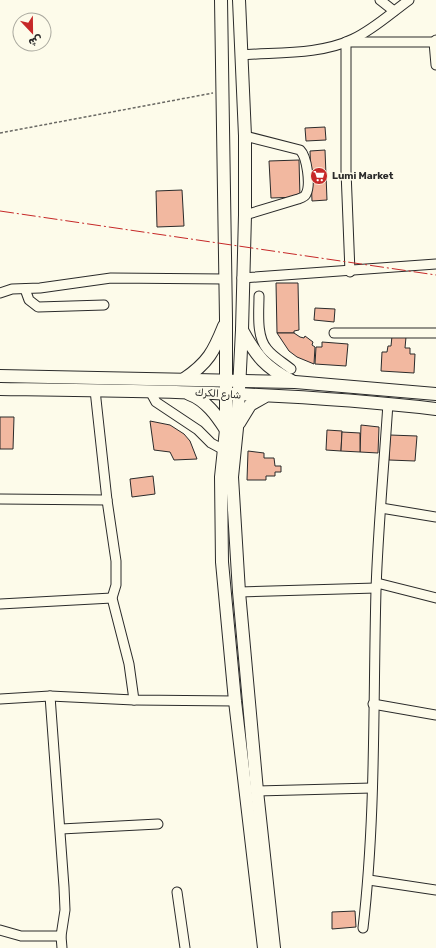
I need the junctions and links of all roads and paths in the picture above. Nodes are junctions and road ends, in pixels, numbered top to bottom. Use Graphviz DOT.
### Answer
graph roads {
  1 [pos="221,0"];
  2 [pos="240,0"];
  3 [pos="380,0"];
  4 [pos="409,0"];
  5 [pos="394,11"];
  6 [pos="435,41"];
  7 [pos="346,42"];
  8 [pos="241,55"];
  9 [pos="436,65"];
  10 [pos="223,91"];
  11 [pos="0,133"];
  12 [pos="245,136"];
  13 [pos="245,215"];
  14 [pos="436,264"];
  15 [pos="350,272"];
  16 [pos="242,278"];
  17 [pos="225,279"];
  18 [pos="25,289"];
  19 [pos="0,293"];
  20 [pos="259,296"];
  21 [pos="104,305"];
  22 [pos="226,319"];
  23 [pos="242,330"];
  24 [pos="334,333"];
  25 [pos="436,333"];
  26 [pos="262,353"];
  27 [pos="291,369"];
  28 [pos="0,376"];
  29 [pos="184,379"];
  30 [pos="226,380"];
  31 [pos="239,380"];
  32 [pos="295,382"];
  33 [pos="0,389"];
  34 [pos="94,390"];
  35 [pos="150,391"];
  36 [pos="182,392"];
  37 [pos="226,394"];
  38 [pos="436,394"];
  39 [pos="238,395"];
  40 [pos="264,397"];
  41 [pos="388,404"];
  42 [pos="436,409"];
  43 [pos="231,429"];
  44 [pos="224,450"];
  45 [pos="0,499"];
  46 [pos="106,500"];
  47 [pos="381,508"];
  48 [pos="436,517"];
  49 [pos="376,585"];
  50 [pos="239,592"];
  51 [pos="112,598"];
  52 [pos="436,598"];
  53 [pos="0,604"];
  54 [pos="50,696"];
  55 [pos="0,699"];
  56 [pos="134,700"];
  57 [pos="235,701"];
  58 [pos="373,704"];
  59 [pos="436,715"];
  60 [pos="372,788"];
  61 [pos="257,791"];
  62 [pos="158,824"];
  63 [pos="61,829"];
  64 [pos="369,880"];
  65 [pos="436,890"];
  66 [pos="177,892"];
  67 [pos="363,928"];
  68 [pos="0,930"];
  69 [pos="61,936"];
  70 [pos="62,948"];
  71 [pos="185,948"];
  72 [pos="264,948"];
  73 [pos="274,948"];
  1 -- 10 [label="main road"];
  2 -- 8 [label="main road"];
  3 -- 5 [label="street"];
  4 -- 5 [label="street"];
  5 -- 7 [label="street"];
  6 -- 7 [label="street"];
  6 -- 9 [label="street"];
  7 -- 8 [label="street"];
  7 -- 15 [label="street"];
  8 -- 12 [label="main road"];
  10 -- 11 [label="path"];
  10 -- 17 [label="main road"];
  12 -- 13 [label="main road"];
  12 -- 13 [label="street"];
  13 -- 16 [label="main road"];
  14 -- 15 [label="street"];
  15 -- 16 [label="street"];
  16 -- 23 [label="main road"];
  17 -- 18 [label="street"];
  17 -- 22 [label="main road"];
  18 -- 19 [label="street"];
  18 -- 21 [label="street"];
  20 -- 26 [label="street"];
  22 -- 29 [label="main road"];
  22 -- 30 [label="main road"];
  23 -- 26 [label="main road"];
  23 -- 31 [label="main road"];
  24 -- 25 [label="street"];
  26 -- 27 [label="street"];
  26 -- 32 [label="main road"];
  28 -- 29 [label="main road, شارع الكرك"];
  29 -- 30 [label="main road, شارع الكرك"];
  30 -- 31 [label="main road, شارع الكرك"];
  30 -- 37 [label="main road"];
  31 -- 32 [label="main road, شارع الكرك"];
  31 -- 39 [label="main road"];
  32 -- 38 [label="main road, شارع الكرك"];
  33 -- 34 [label="main road, شارع الكرك"];
  34 -- 35 [label="main road, شارع الكرك"];
  34 -- 46 [label="street"];
  35 -- 36 [label="main road, شارع الكرك"];
  35 -- 44 [label="street"];
  36 -- 37 [label="main road, شارع الكرك"];
  36 -- 43 [label="main road"];
  37 -- 39 [label="main road, شارع الكرك"];
  37 -- 43 [label="main road"];
  39 -- 40 [label="main road, شارع الكرك"];
  39 -- 43 [label="main road"];
  40 -- 41 [label="main road, شارع الكرك"];
  40 -- 43 [label="main road"];
  41 -- 42 [label="main road, شارع الكرك"];
  41 -- 47 [label="street"];
  43 -- 44 [label="main road"];
  43 -- 50 [label="main road"];
  44 -- 57 [label="main road"];
  45 -- 46 [label="street"];
  46 -- 51 [label="street"];
  47 -- 48 [label="street"];
  47 -- 49 [label="street"];
  49 -- 50 [label="street"];
  49 -- 52 [label="street"];
  49 -- 58 [label="street"];
  50 -- 61 [label="main road"];
  51 -- 53 [label="street"];
  51 -- 56 [label="street"];
  54 -- 55 [label="street"];
  54 -- 56 [label="street"];
  54 -- 63 [label="street"];
  56 -- 57 [label="street"];
  57 -- 72 [label="main road"];
  58 -- 59 [label="street"];
  58 -- 60 [label="street"];
  60 -- 61 [label="street"];
  60 -- 64 [label="street"];
  61 -- 73 [label="main road"];
  62 -- 63 [label="street"];
  63 -- 69 [label="street"];
  64 -- 65 [label="street"];
  64 -- 67 [label="street"];
  66 -- 71 [label="street"];
  68 -- 69 [label="street"];
  69 -- 70 [label="street"];
}
